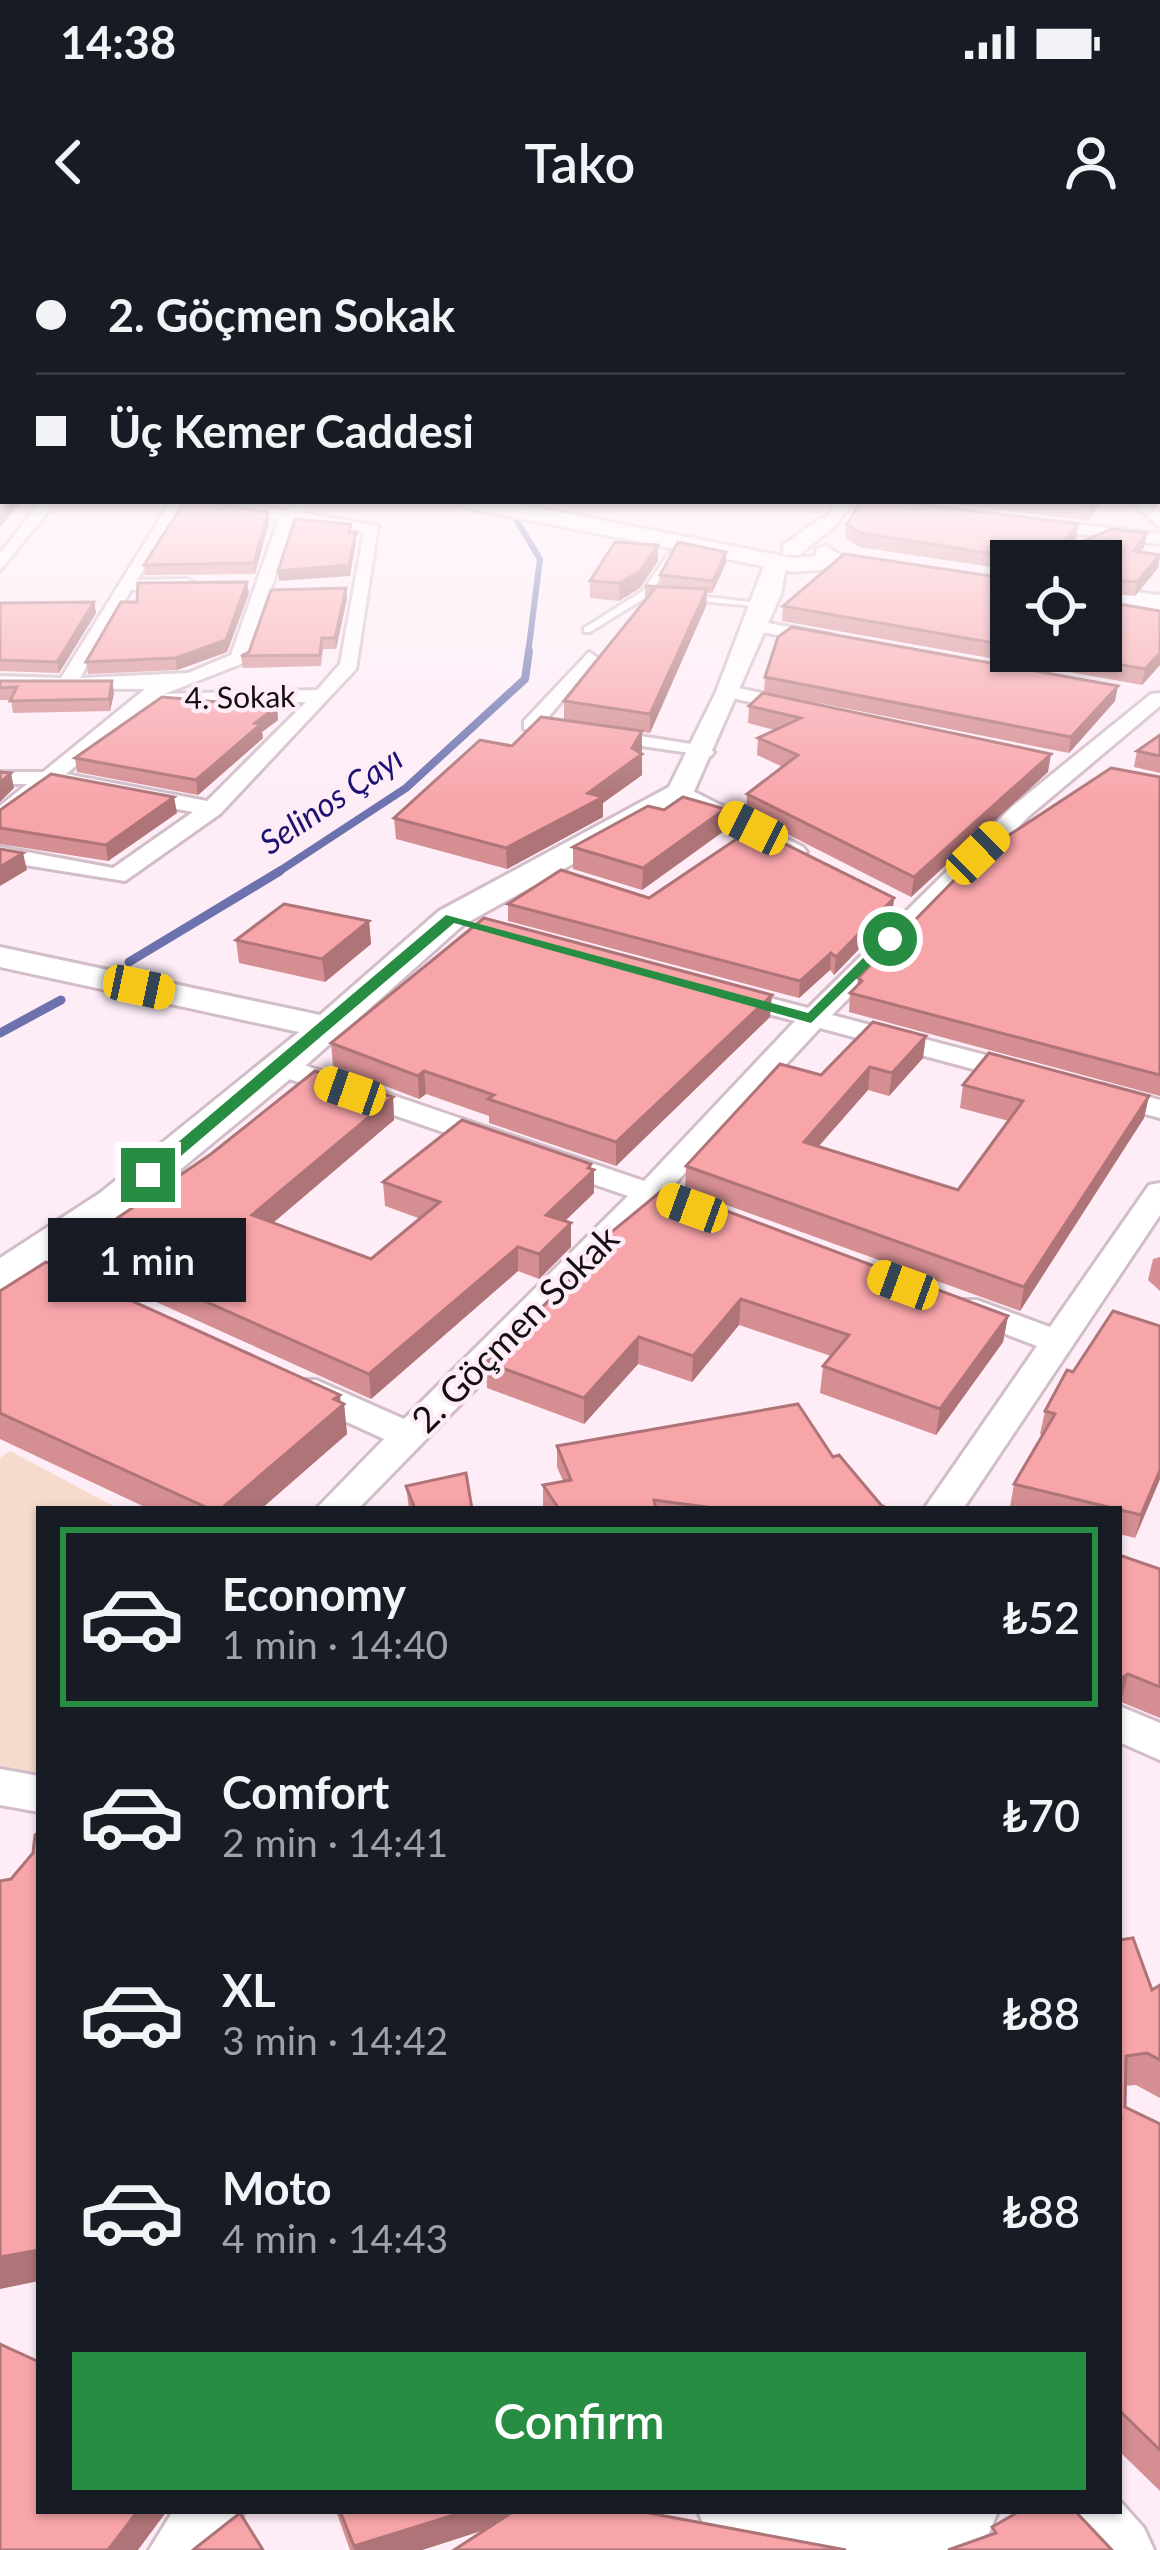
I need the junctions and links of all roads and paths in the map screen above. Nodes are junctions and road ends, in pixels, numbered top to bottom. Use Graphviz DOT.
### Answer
graph roads {
  1 [pos="124,588"];
  2 [pos="268,588"];
  3 [pos="350,588"];
  4 [pos="649,588"];
  5 [pos="739,588"];
  6 [pos="770,588"];
  7 [pos="773,588"];
  8 [pos="646,593"];
  9 [pos="1122,601"];
  10 [pos="1160,603"];
  11 [pos="1122,604"];
  12 [pos="1160,612"];
  13 [pos="586,630"];
  14 [pos="850,643"];
  15 [pos="589,658"];
  16 [pos="167,681"];
  17 [pos="0,682"];
  18 [pos="69,682"];
  19 [pos="729,692"];
  20 [pos="323,696"];
  21 [pos="1151,697"];
  22 [pos="143,700"];
  23 [pos="818,710"];
  24 [pos="704,752"];
  25 [pos="0,778"];
  26 [pos="52,778"];
  27 [pos="681,792"];
  28 [pos="212,809"];
  29 [pos="0,817"];
  30 [pos="753,828"];
  31 [pos="721,852"];
  32 [pos="0,854"];
  33 [pos="814,862"];
  34 [pos="538,870"];
  35 [pos="581,883"];
  36 [pos="451,918"];
  37 [pos="498,931"];
  38 [pos="0,957"];
  39 [pos="699,987"];
  40 [pos="811,1018"];
  41 [pos="326,1027"];
  42 [pos="281,1067"];
  43 [pos="1160,1109"];
  44 [pos="650,1192"];
  45 [pos="1160,1192"];
  46 [pos="694,1209"];
  47 [pos="1149,1234"];
  48 [pos="13,1269"];
  49 [pos="70,1282"];
  50 [pos="940,1298"];
  51 [pos="1057,1341"];
  52 [pos="261,1369"];
  53 [pos="409,1436"];
  54 [pos="338,1506"];
  55 [pos="945,1506"];
  56 [pos="1122,1724"];
  57 [pos="1160,1743"];
  58 [pos="0,1786"];
  59 [pos="36,1793"];
  60 [pos="211,2514"];
  61 [pos="742,2514"];
  62 [pos="962,2514"];
  63 [pos="1090,2514"];
  64 [pos="181,2550"];
  65 [pos="1122,2550"];
  1 -- 18 [label="street"];
  2 -- 16 [label="street"];
  3 -- 20 [label="street"];
  4 -- 8 [label="lane"];
  5 -- 8 [label="lane"];
  6 -- 19 [label="main road"];
  7 -- 14 [label="street"];
  8 -- 13 [label="lane"];
  9 -- 10 [label="main road"];
  11 -- 12 [label="main road"];
  15 -- 24 [label="street"];
  16 -- 18 [label="street"];
  16 -- 22 [label="street"];
  17 -- 18 [label="street"];
  19 -- 23 [label="street"];
  19 -- 24 [label="main road"];
  20 -- 22 [label="street, 4. Sokak"];
  20 -- 28 [label="street, 4. Sokak"];
  21 -- 40 [label="street, 2. Göçmen Sokak"];
  22 -- 26 [label="street"];
  24 -- 27 [label="main road"];
  25 -- 26 [label="street"];
  26 -- 28 [label="street"];
  26 -- 29 [label="street"];
  27 -- 30 [label="street"];
  27 -- 34 [label="main road"];
  28 -- 32 [label="street, 4. Sokak"];
  30 -- 31 [label="street"];
  30 -- 33 [label="street"];
  34 -- 35 [label="street"];
  34 -- 36 [label="main road"];
  36 -- 37 [label="street"];
  36 -- 41 [label="main road"];
  38 -- 41 [label="main road"];
  39 -- 40 [label="street"];
  40 -- 43 [label="street"];
  40 -- 44 [label="street, 2. Göçmen Sokak"];
  41 -- 42 [label="main road"];
  42 -- 44 [label="street"];
  42 -- 48 [label="main road"];
  44 -- 46 [label="street"];
  44 -- 53 [label="street, 2. Göçmen Sokak"];
  45 -- 47 [label="street"];
  47 -- 51 [label="street"];
  48 -- 49 [label="street"];
  50 -- 51 [label="street"];
  51 -- 55 [label="street"];
  52 -- 53 [label="street"];
  53 -- 54 [label="street, 2. Göçmen Sokak"];
  56 -- 57 [label="street"];
  58 -- 59 [label="street"];
  60 -- 64 [label="street"];
  61 -- 62 [label="street"];
  63 -- 65 [label="street"];
}
